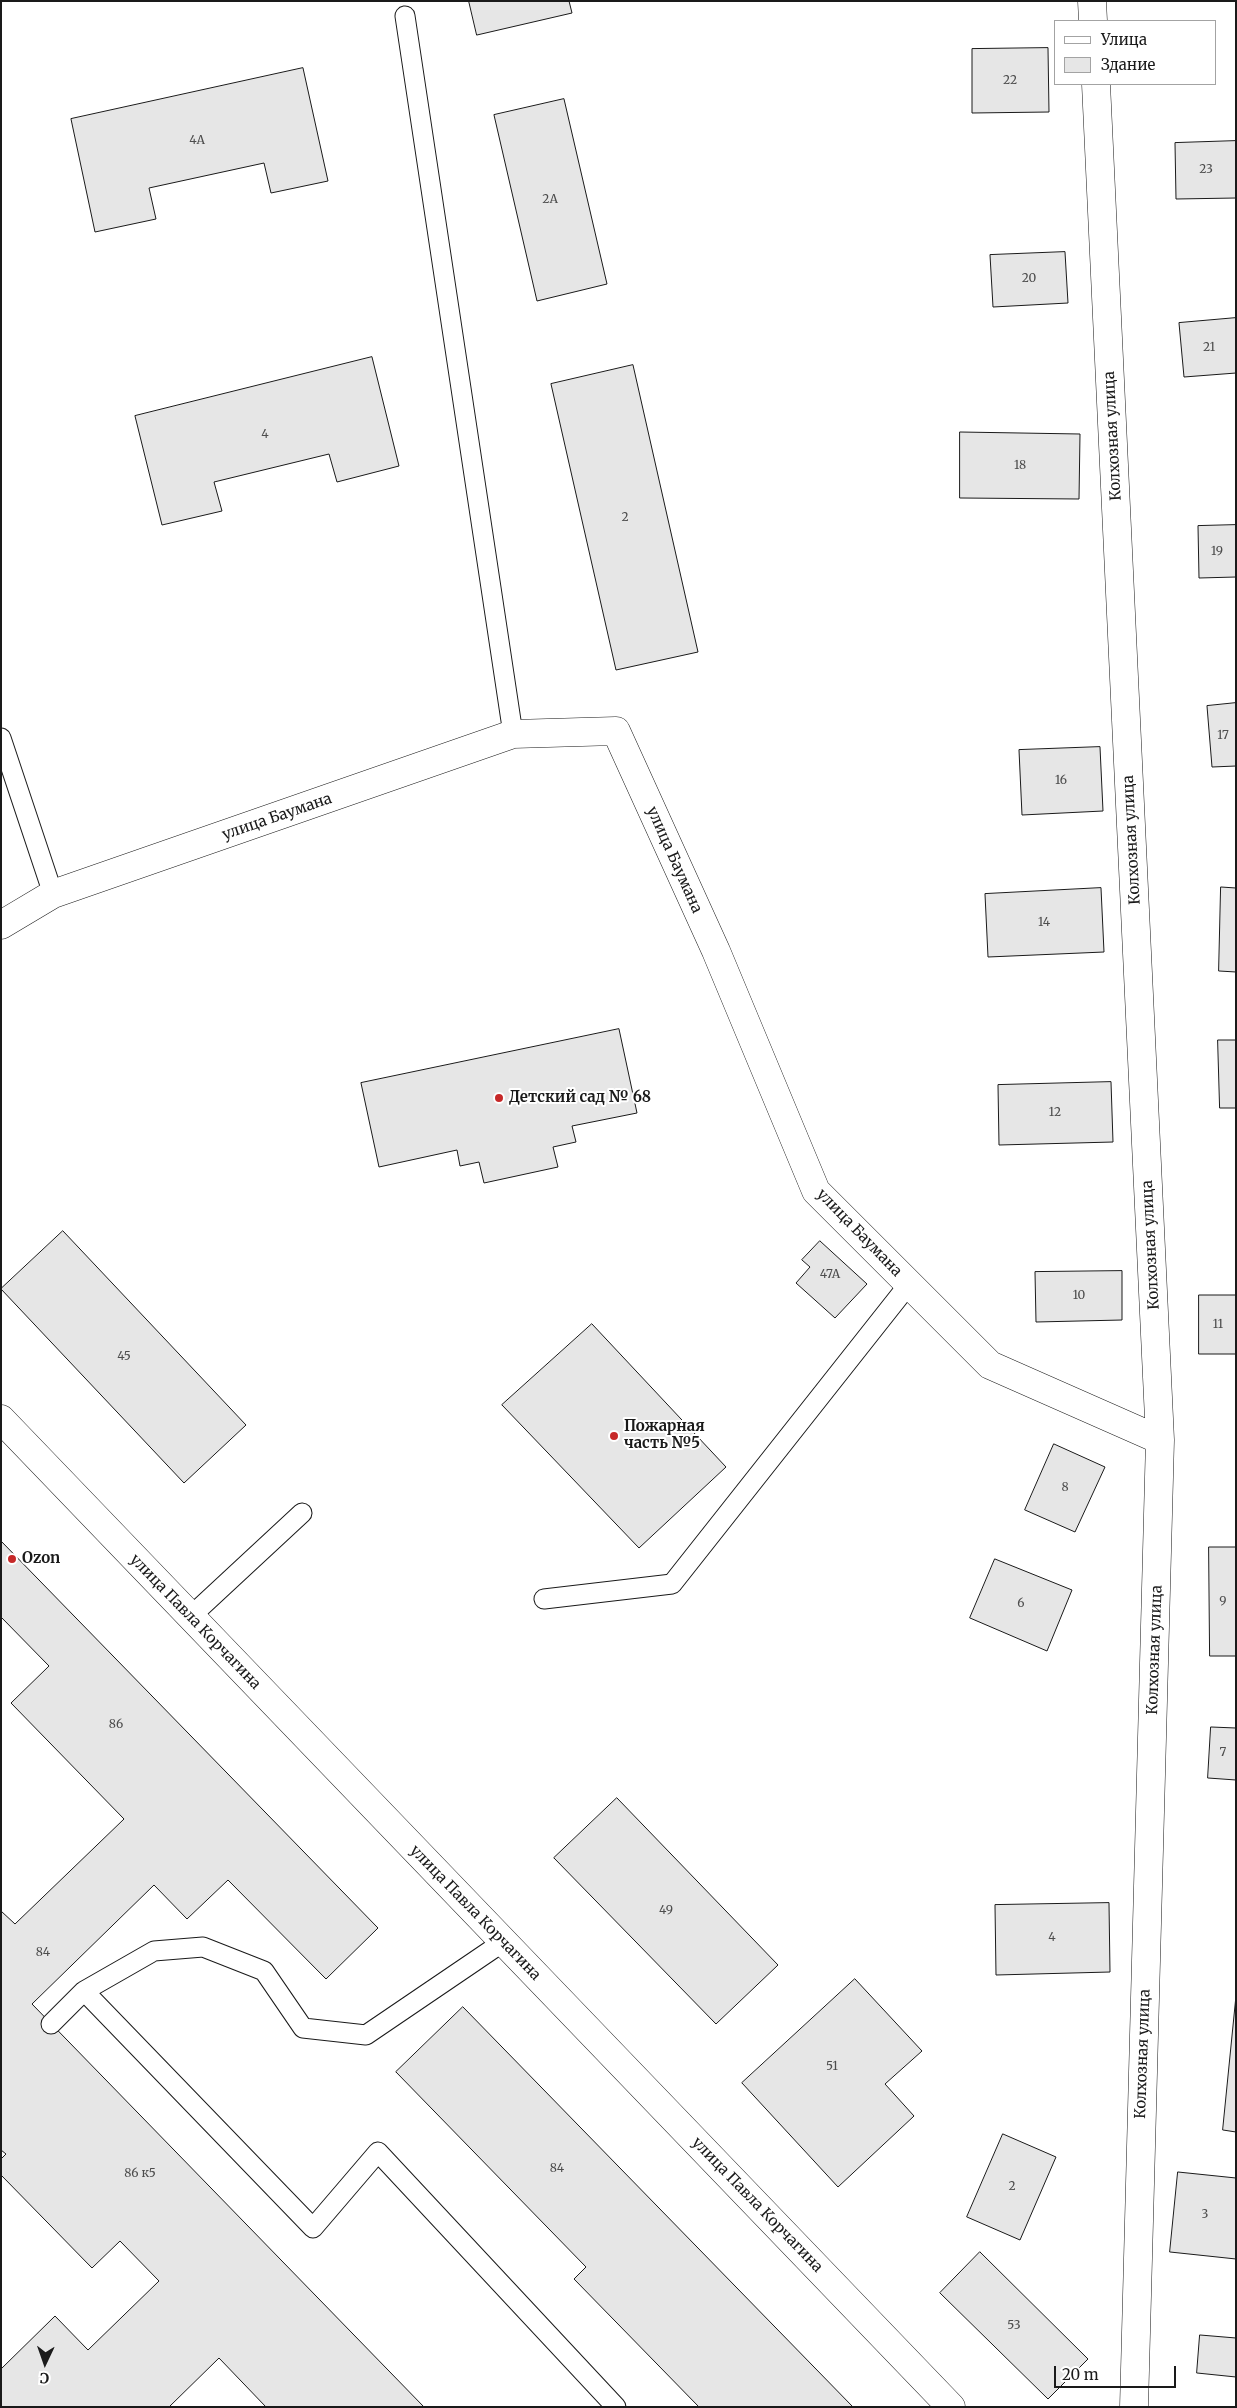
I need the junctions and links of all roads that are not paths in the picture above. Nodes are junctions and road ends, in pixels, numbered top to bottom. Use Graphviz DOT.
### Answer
graph roads {
  1 [pos="1092,1"];
  2 [pos="405,16"];
  3 [pos="1093,20"];
  4 [pos="1096,85"];
  5 [pos="513,734"];
  6 [pos="1,738"];
  7 [pos="53,894"];
  8 [pos="1,925"];
  9 [pos="909,1284"];
  10 [pos="1,1419"];
  11 [pos="1160,1440"];
  12 [pos="302,1513"];
  13 [pos="544,1599"];
  14 [pos="190,1616"];
  15 [pos="503,1942"];
  16 [pos="84,1991"];
  17 [pos="51,2024"];
  18 [pos="616,2407"];
  19 [pos="951,2407"];
  20 [pos="1134,2407"];
  1 -- 3 [label="street"];
  2 -- 5 [label="lane"];
  4 -- 11 [label="street, Колхозная улица"];
  5 -- 7 [label="street, улица Баумана"];
  5 -- 9 [label="street, улица Баумана"];
  6 -- 7 [label="lane"];
  7 -- 8 [label="street, улица Баумана"];
  9 -- 11 [label="street, улица Баумана"];
  9 -- 13 [label="lane"];
  10 -- 14 [label="street, улица Павла Корчагина"];
  11 -- 20 [label="street, Колхозная улица"];
  12 -- 14 [label="lane"];
  14 -- 15 [label="street, улица Павла Корчагина"];
  15 -- 16 [label="lane"];
  15 -- 19 [label="street, улица Павла Корчагина"];
  16 -- 17 [label="lane"];
  16 -- 18 [label="lane"];
}
